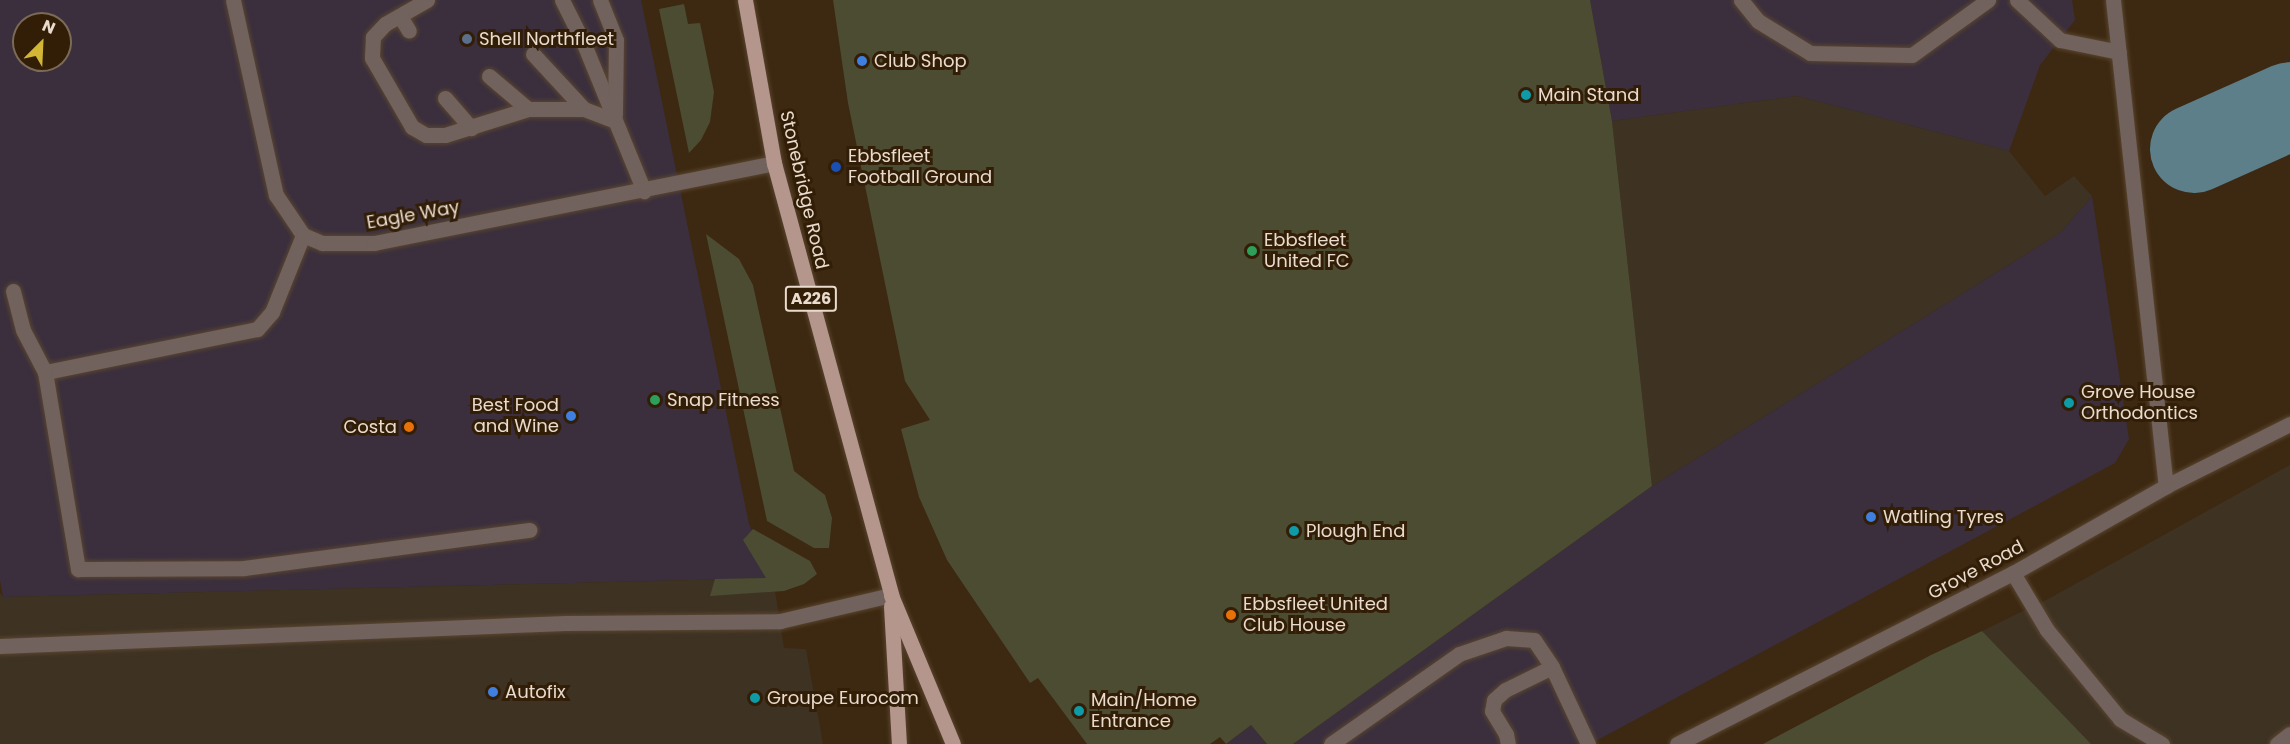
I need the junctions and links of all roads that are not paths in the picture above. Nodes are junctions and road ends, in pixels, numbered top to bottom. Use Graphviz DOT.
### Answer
graph roads {
  1 [pos="233,0"];
  2 [pos="427,0"];
  3 [pos="562,0"];
  4 [pos="600,0"];
  5 [pos="746,0"];
  6 [pos="1741,0"];
  7 [pos="1989,0"];
  8 [pos="2017,0"];
  9 [pos="2113,0"];
  10 [pos="400,16"];
  11 [pos="409,31"];
  12 [pos="2119,52"];
  13 [pos="533,54"];
  14 [pos="489,76"];
  15 [pos="445,98"];
  16 [pos="528,109"];
  17 [pos="584,109"];
  18 [pos="615,121"];
  19 [pos="471,128"];
  20 [pos="774,163"];
  21 [pos="644,191"];
  22 [pos="303,235"];
  23 [pos="13,291"];
  24 [pos="45,372"];
  25 [pos="2290,424"];
  26 [pos="2166,486"];
  27 [pos="529,530"];
  28 [pos="2013,573"];
  29 [pos="891,595"];
  30 [pos="0,646"];
  31 [pos="1552,667"];
  32 [pos="2290,734"];
  33 [pos="898,744"];
  34 [pos="953,744"];
  35 [pos="1331,744"];
  36 [pos="1508,744"];
  37 [pos="1588,744"];
  38 [pos="1677,744"];
  39 [pos="2162,744"];
  40 [pos="2277,744"];
  1 -- 22 [label="street"];
  2 -- 10 [label="street"];
  3 -- 18 [label="street"];
  4 -- 18 [label="street"];
  5 -- 20 [label="main road, Stonebridge Road / A226"];
  6 -- 7 [label="street"];
  8 -- 12 [label="street"];
  9 -- 12 [label="street"];
  10 -- 11 [label="street"];
  10 -- 19 [label="street"];
  12 -- 26 [label="street"];
  13 -- 17 [label="street"];
  14 -- 16 [label="street"];
  15 -- 19 [label="street"];
  16 -- 17 [label="street"];
  16 -- 19 [label="street"];
  17 -- 18 [label="street"];
  18 -- 21 [label="street"];
  20 -- 21 [label="street, Eagle Way"];
  20 -- 29 [label="main road, Stonebridge Road / A226"];
  21 -- 22 [label="street, Eagle Way"];
  22 -- 24 [label="street"];
  23 -- 24 [label="street"];
  24 -- 27 [label="street"];
  25 -- 26 [label="street, Grove Road"];
  26 -- 28 [label="street, Grove Road"];
  28 -- 38 [label="street, Grove Road"];
  28 -- 39 [label="street"];
  29 -- 30 [label="street"];
  29 -- 33 [label="main road, Stonebridge Road / A226"];
  29 -- 34 [label="main road, Stonebridge Road / A226"];
  31 -- 35 [label="street"];
  31 -- 36 [label="street"];
  31 -- 37 [label="street"];
  32 -- 40 [label="street"];
}
